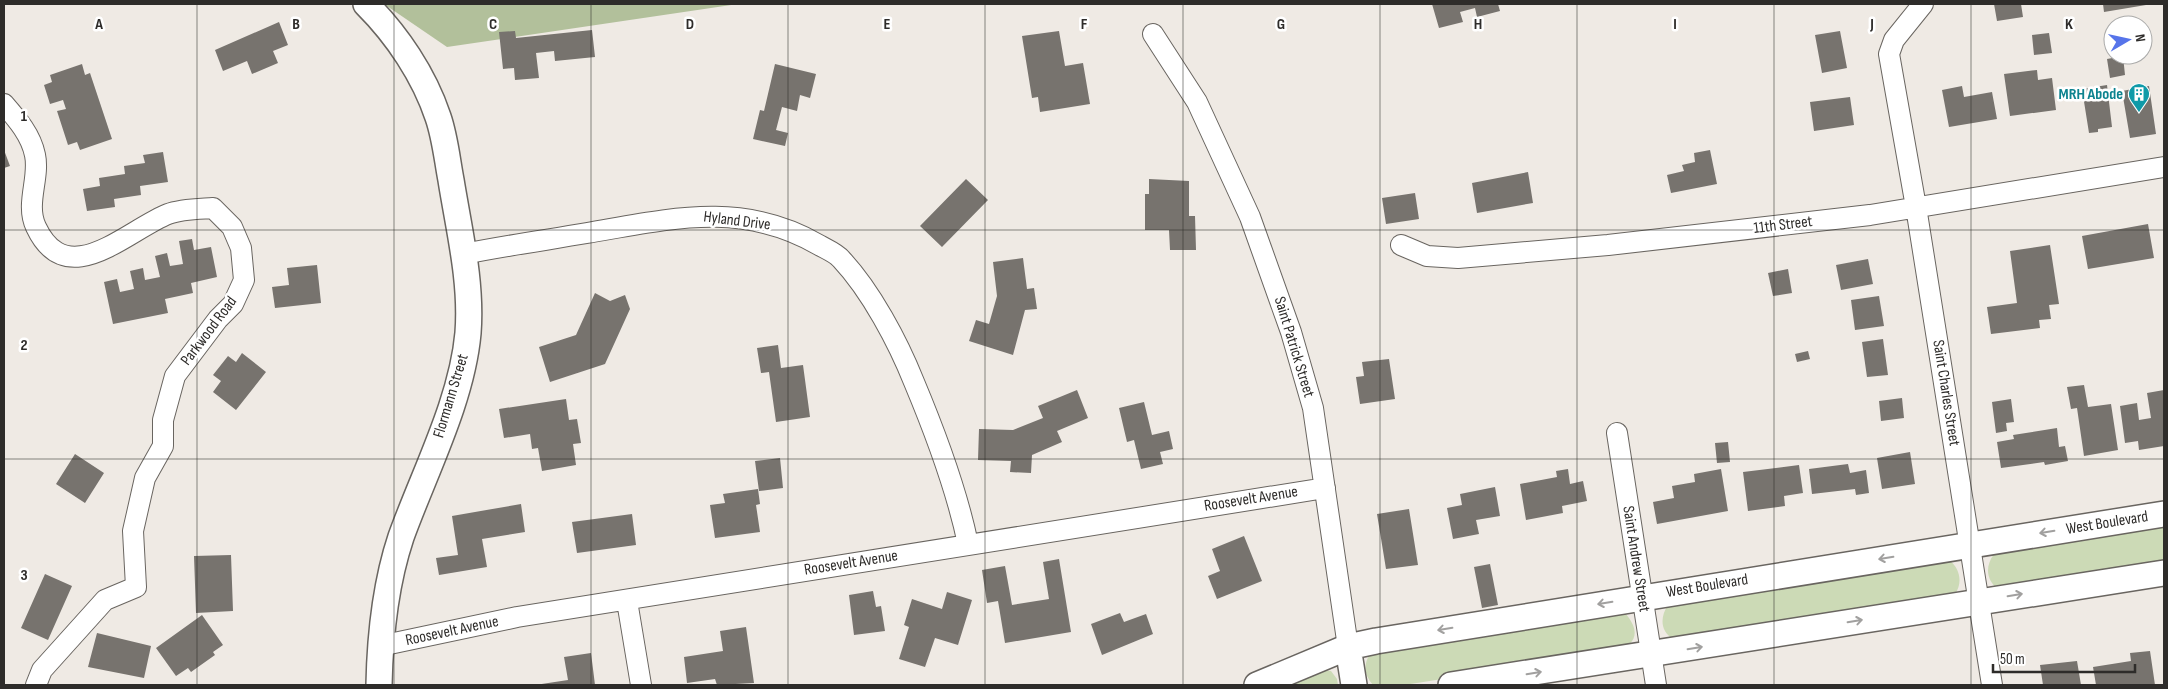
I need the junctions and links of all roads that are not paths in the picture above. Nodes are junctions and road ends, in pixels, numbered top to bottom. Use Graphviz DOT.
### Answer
graph roads {
  1 [pos="366,4"];
  2 [pos="1924,4"];
  3 [pos="1153,34"];
  4 [pos="4,104"];
  5 [pos="2164,166"];
  6 [pos="1916,207"];
  7 [pos="1401,245"];
  8 [pos="464,254"];
  9 [pos="1617,433"];
  10 [pos="1325,488"];
  11 [pos="2164,514"];
  12 [pos="968,544"];
  13 [pos="1970,545"];
  14 [pos="2164,573"];
  15 [pos="1642,596"];
  16 [pos="626,601"];
  17 [pos="1979,601"];
  18 [pos="380,646"];
  19 [pos="1348,647"];
  20 [pos="1651,655"];
  21 [pos="36,685"];
  22 [pos="378,685"];
  23 [pos="640,685"];
  24 [pos="1257,685"];
  25 [pos="1354,685"];
  26 [pos="1451,685"];
  27 [pos="1656,685"];
  28 [pos="1992,685"];
  1 -- 8 [label="street, Flormann Street"];
  2 -- 6 [label="street, Saint Charles Street"];
  3 -- 10 [label="street, Saint Patrick Street"];
  4 -- 21 [label="street, Parkwood Road"];
  5 -- 6 [label="street, 11th Street"];
  6 -- 7 [label="street, 11th Street"];
  6 -- 13 [label="street, Saint Charles Street"];
  8 -- 12 [label="street, Hyland Drive"];
  8 -- 18 [label="street, Flormann Street"];
  9 -- 15 [label="street, Saint Andrew Street"];
  10 -- 12 [label="street, Roosevelt Avenue"];
  10 -- 19 [label="street, Saint Patrick Street"];
  11 -- 13 [label="street, West Boulevard, one-way"];
  12 -- 16 [label="street, Roosevelt Avenue"];
  13 -- 15 [label="street, West Boulevard, one-way"];
  13 -- 17 [label="street, Saint Charles Street"];
  17 -- 14 [label="street, one-way"];
  15 -- 19 [label="street, West Boulevard, one-way"];
  15 -- 20 [label="street, Saint Andrew Street"];
  16 -- 18 [label="street, Roosevelt Avenue"];
  16 -- 23 [label="street"];
  20 -- 17 [label="street, one-way"];
  17 -- 28 [label="street, Saint Charles Street"];
  18 -- 22 [label="street, Flormann Street"];
  19 -- 24 [label="street, West Boulevard"];
  19 -- 25 [label="street, Saint Patrick Street"];
  26 -- 20 [label="street, one-way"];
  20 -- 27 [label="street, Saint Andrew Street"];
}
